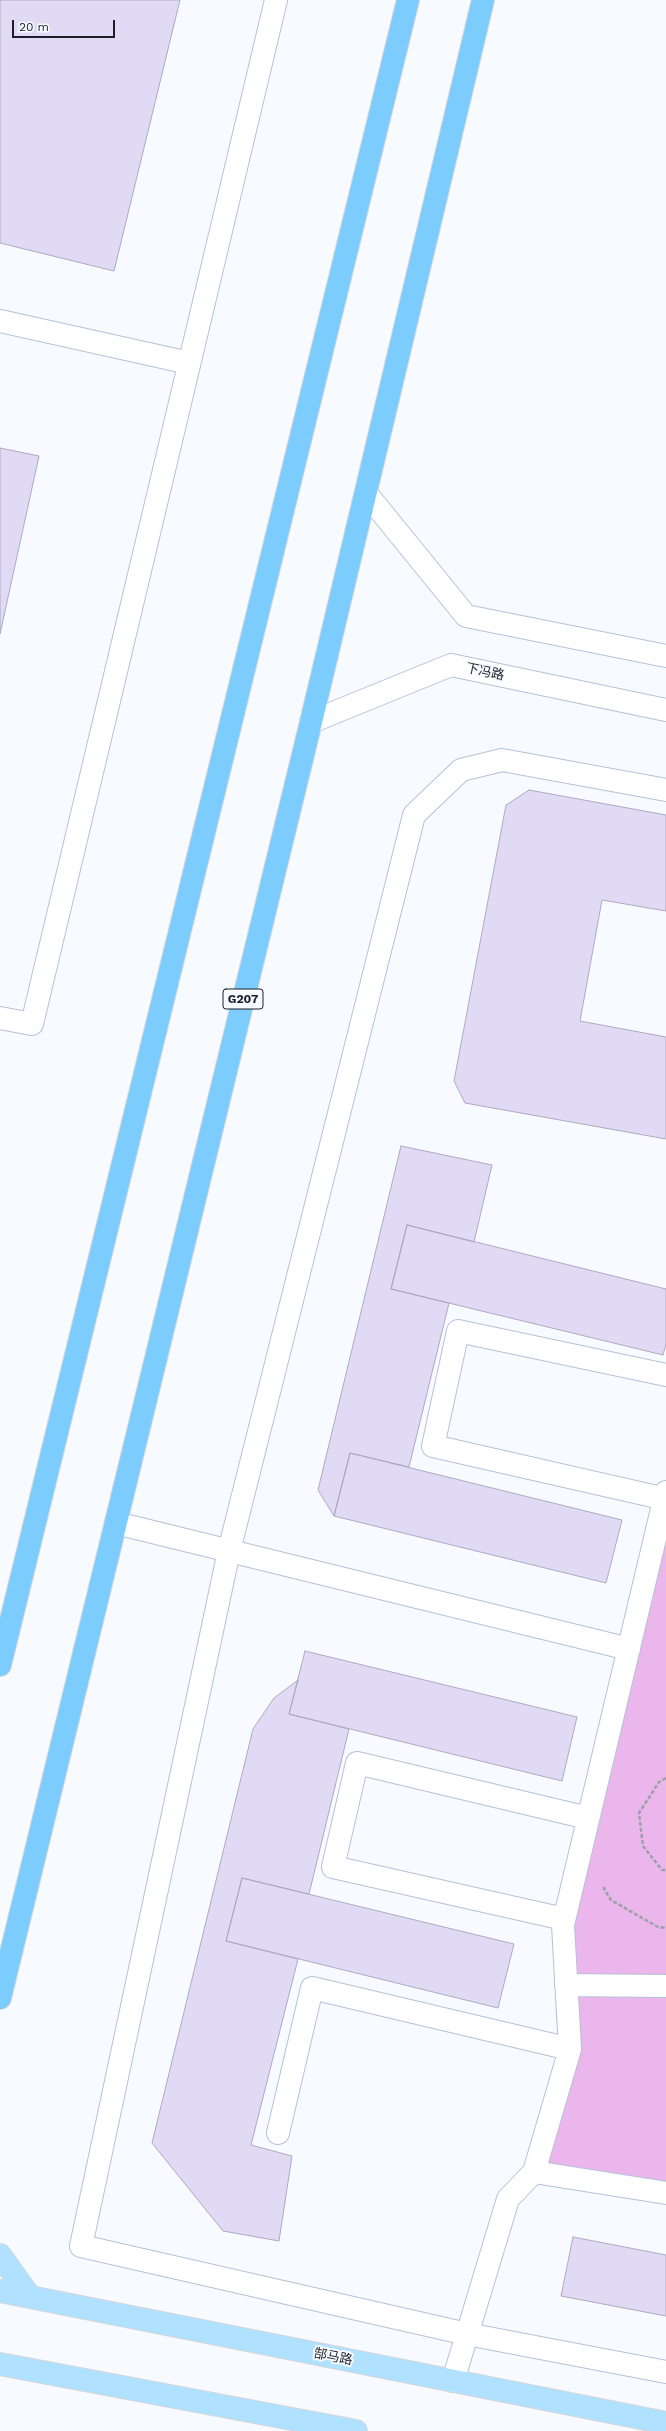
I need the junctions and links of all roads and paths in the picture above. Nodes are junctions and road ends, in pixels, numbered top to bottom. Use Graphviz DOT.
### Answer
graph roads {
  1 [pos="276,0"];
  2 [pos="408,0"];
  3 [pos="483,0"];
  4 [pos="0,321"];
  5 [pos="189,362"];
  6 [pos="366,493"];
  7 [pos="666,656"];
  8 [pos="666,710"];
  9 [pos="311,722"];
  10 [pos="666,790"];
  11 [pos="0,1018"];
  12 [pos="666,1375"];
  13 [pos="665,1497"];
  14 [pos="116,1523"];
  15 [pos="229,1551"];
  16 [pos="629,1649"];
  17 [pos="0,1665"];
  18 [pos="666,1778"];
  19 [pos="588,1818"];
  20 [pos="580,1854"];
  21 [pos="666,1870"];
  22 [pos="564,1919"];
  23 [pos="666,1928"];
  24 [pos="566,1985"];
  25 [pos="666,1986"];
  26 [pos="0,1998"];
  27 [pos="570,2049"];
  28 [pos="278,2132"];
  29 [pos="534,2172"];
  30 [pos="666,2193"];
  31 [pos="0,2255"];
  32 [pos="0,2291"];
  33 [pos="30,2297"];
  34 [pos="467,2334"];
  35 [pos="6,2369"];
  36 [pos="666,2372"];
  37 [pos="453,2381"];
  38 [pos="666,2423"];
  39 [pos="356,2431"];
  1 -- 5 [label="street"];
  2 -- 17 [label="highway"];
  3 -- 6 [label="highway, G207"];
  4 -- 5 [label="street"];
  5 -- 11 [label="street"];
  6 -- 7 [label="street"];
  6 -- 9 [label="highway, G207"];
  8 -- 9 [label="street, 下冯路"];
  9 -- 14 [label="highway, G207"];
  10 -- 15 [label="street"];
  12 -- 13 [label="street"];
  13 -- 16 [label="street"];
  14 -- 15 [label="street"];
  14 -- 26 [label="highway, G207"];
  15 -- 16 [label="street"];
  15 -- 34 [label="street"];
  16 -- 19 [label="street"];
  18 -- 21 [label="path"];
  19 -- 20 [label="street"];
  19 -- 22 [label="street"];
  20 -- 22 [label="street"];
  20 -- 23 [label="path"];
  22 -- 24 [label="street"];
  24 -- 25 [label="street"];
  24 -- 27 [label="street"];
  27 -- 28 [label="street"];
  27 -- 29 [label="street"];
  29 -- 30 [label="street"];
  29 -- 34 [label="street"];
  31 -- 33 [label="main road"];
  32 -- 33 [label="main road, 郜马路"];
  33 -- 37 [label="main road, 郜马路"];
  34 -- 36 [label="street"];
  34 -- 37 [label="street"];
  35 -- 39 [label="main road"];
  37 -- 38 [label="main road, 郜马路"];
}
